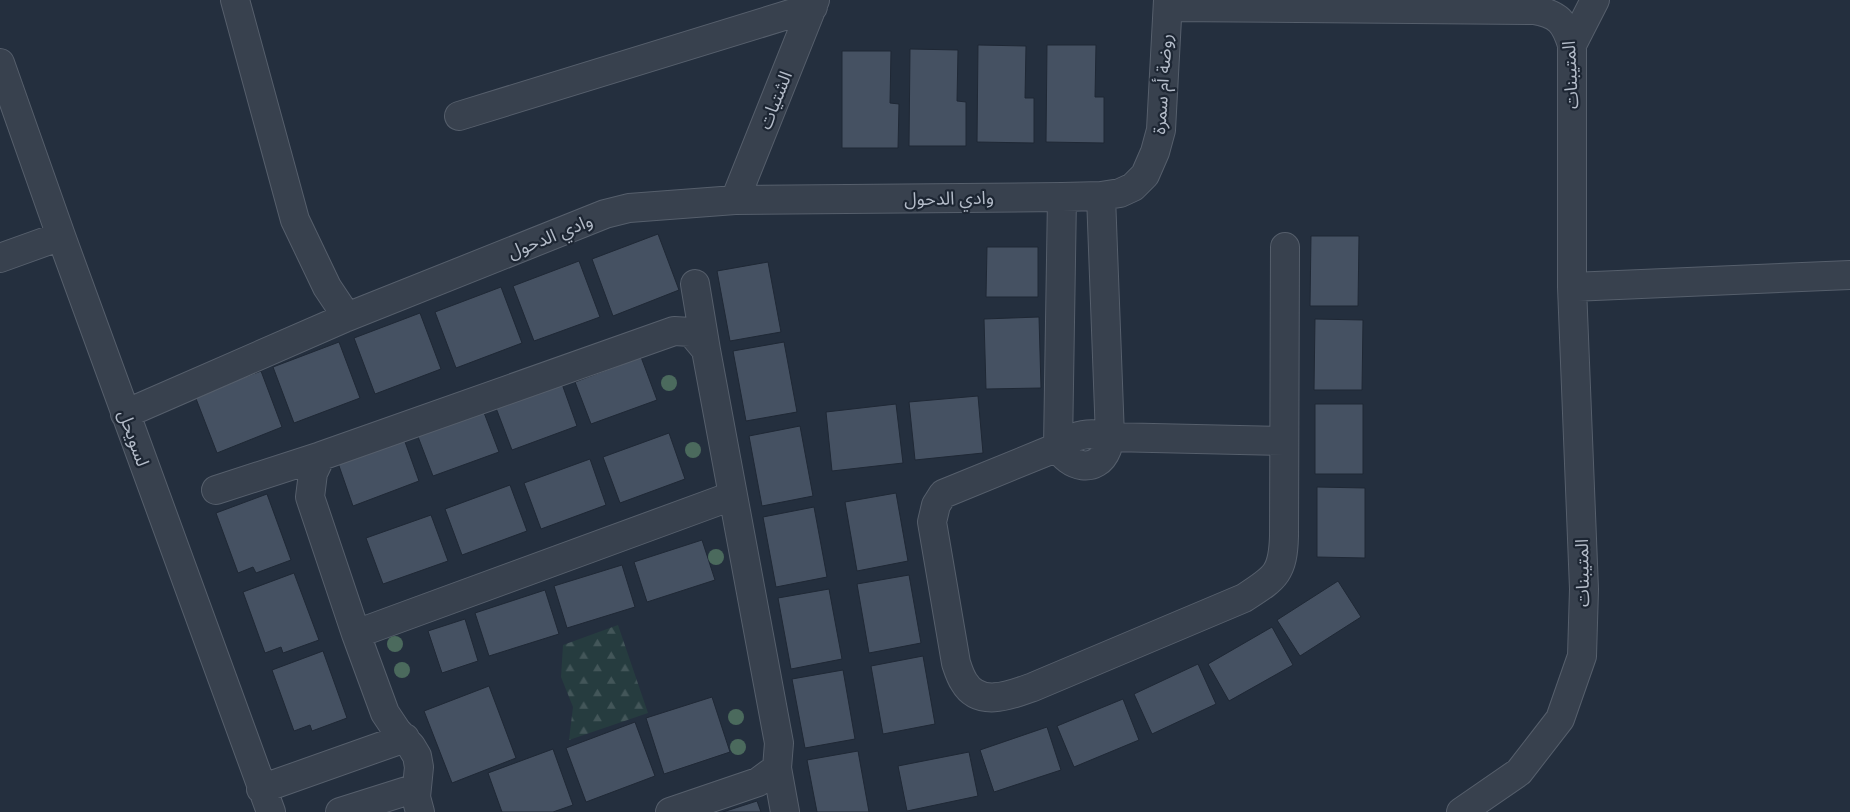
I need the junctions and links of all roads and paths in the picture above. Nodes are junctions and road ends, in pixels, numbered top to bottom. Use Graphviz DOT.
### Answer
graph roads {
  1 [pos="235,0"];
  2 [pos="1595,0"];
  3 [pos="814,3"];
  4 [pos="1168,3"];
  5 [pos="1572,45"];
  6 [pos="0,63"];
  7 [pos="459,116"];
  8 [pos="1101,196"];
  9 [pos="1062,197"];
  10 [pos="735,200"];
  11 [pos="60,236"];
  12 [pos="1285,247"];
  13 [pos="0,258"];
  14 [pos="1850,275"];
  15 [pos="695,284"];
  16 [pos="1572,286"];
  17 [pos="347,317"];
  18 [pos="706,350"];
  19 [pos="125,414"];
  20 [pos="1110,438"];
  21 [pos="1284,441"];
  22 [pos="1058,446"];
  23 [pos="321,456"];
  24 [pos="216,490"];
  25 [pos="732,496"];
  26 [pos="356,634"];
  27 [pos="405,738"];
  28 [pos="776,768"];
  29 [pos="266,800"];
  30 [pos="418,800"];
  31 [pos="340,812"];
  32 [pos="670,812"];
  33 [pos="785,812"];
  34 [pos="1461,812"];
  1 -- 17 [label="street"];
  2 -- 5 [label="street"];
  3 -- 7 [label="street"];
  3 -- 10 [label="street, الشتيات"];
  4 -- 5 [label="street, المتيبنات"];
  4 -- 8 [label="street, روضة أم سمرة"];
  5 -- 16 [label="street, المتيبنات"];
  6 -- 11 [label="street, لسويحل"];
  8 -- 9 [label="street, وادي الدحول"];
  8 -- 20 [label="street"];
  9 -- 10 [label="street, وادي الدحول"];
  9 -- 22 [label="street"];
  10 -- 17 [label="street, وادي الدحول"];
  11 -- 13 [label="street"];
  11 -- 19 [label="street, لسويحل"];
  12 -- 21 [label="street"];
  14 -- 16 [label="street"];
  15 -- 18 [label="street"];
  16 -- 34 [label="street, المتيبنات"];
  17 -- 19 [label="street, وادي الدحول"];
  18 -- 23 [label="street"];
  18 -- 25 [label="street"];
  19 -- 29 [label="street, لسويحل"];
  20 -- 21 [label="street"];
  20 -- 22 [label="street"];
  21 -- 22 [label="street"];
  23 -- 24 [label="street"];
  23 -- 26 [label="street"];
  25 -- 26 [label="street"];
  25 -- 28 [label="street"];
  26 -- 27 [label="street"];
  27 -- 29 [label="street"];
  27 -- 30 [label="street"];
  28 -- 32 [label="street"];
  28 -- 33 [label="street"];
  30 -- 31 [label="street"];
}
